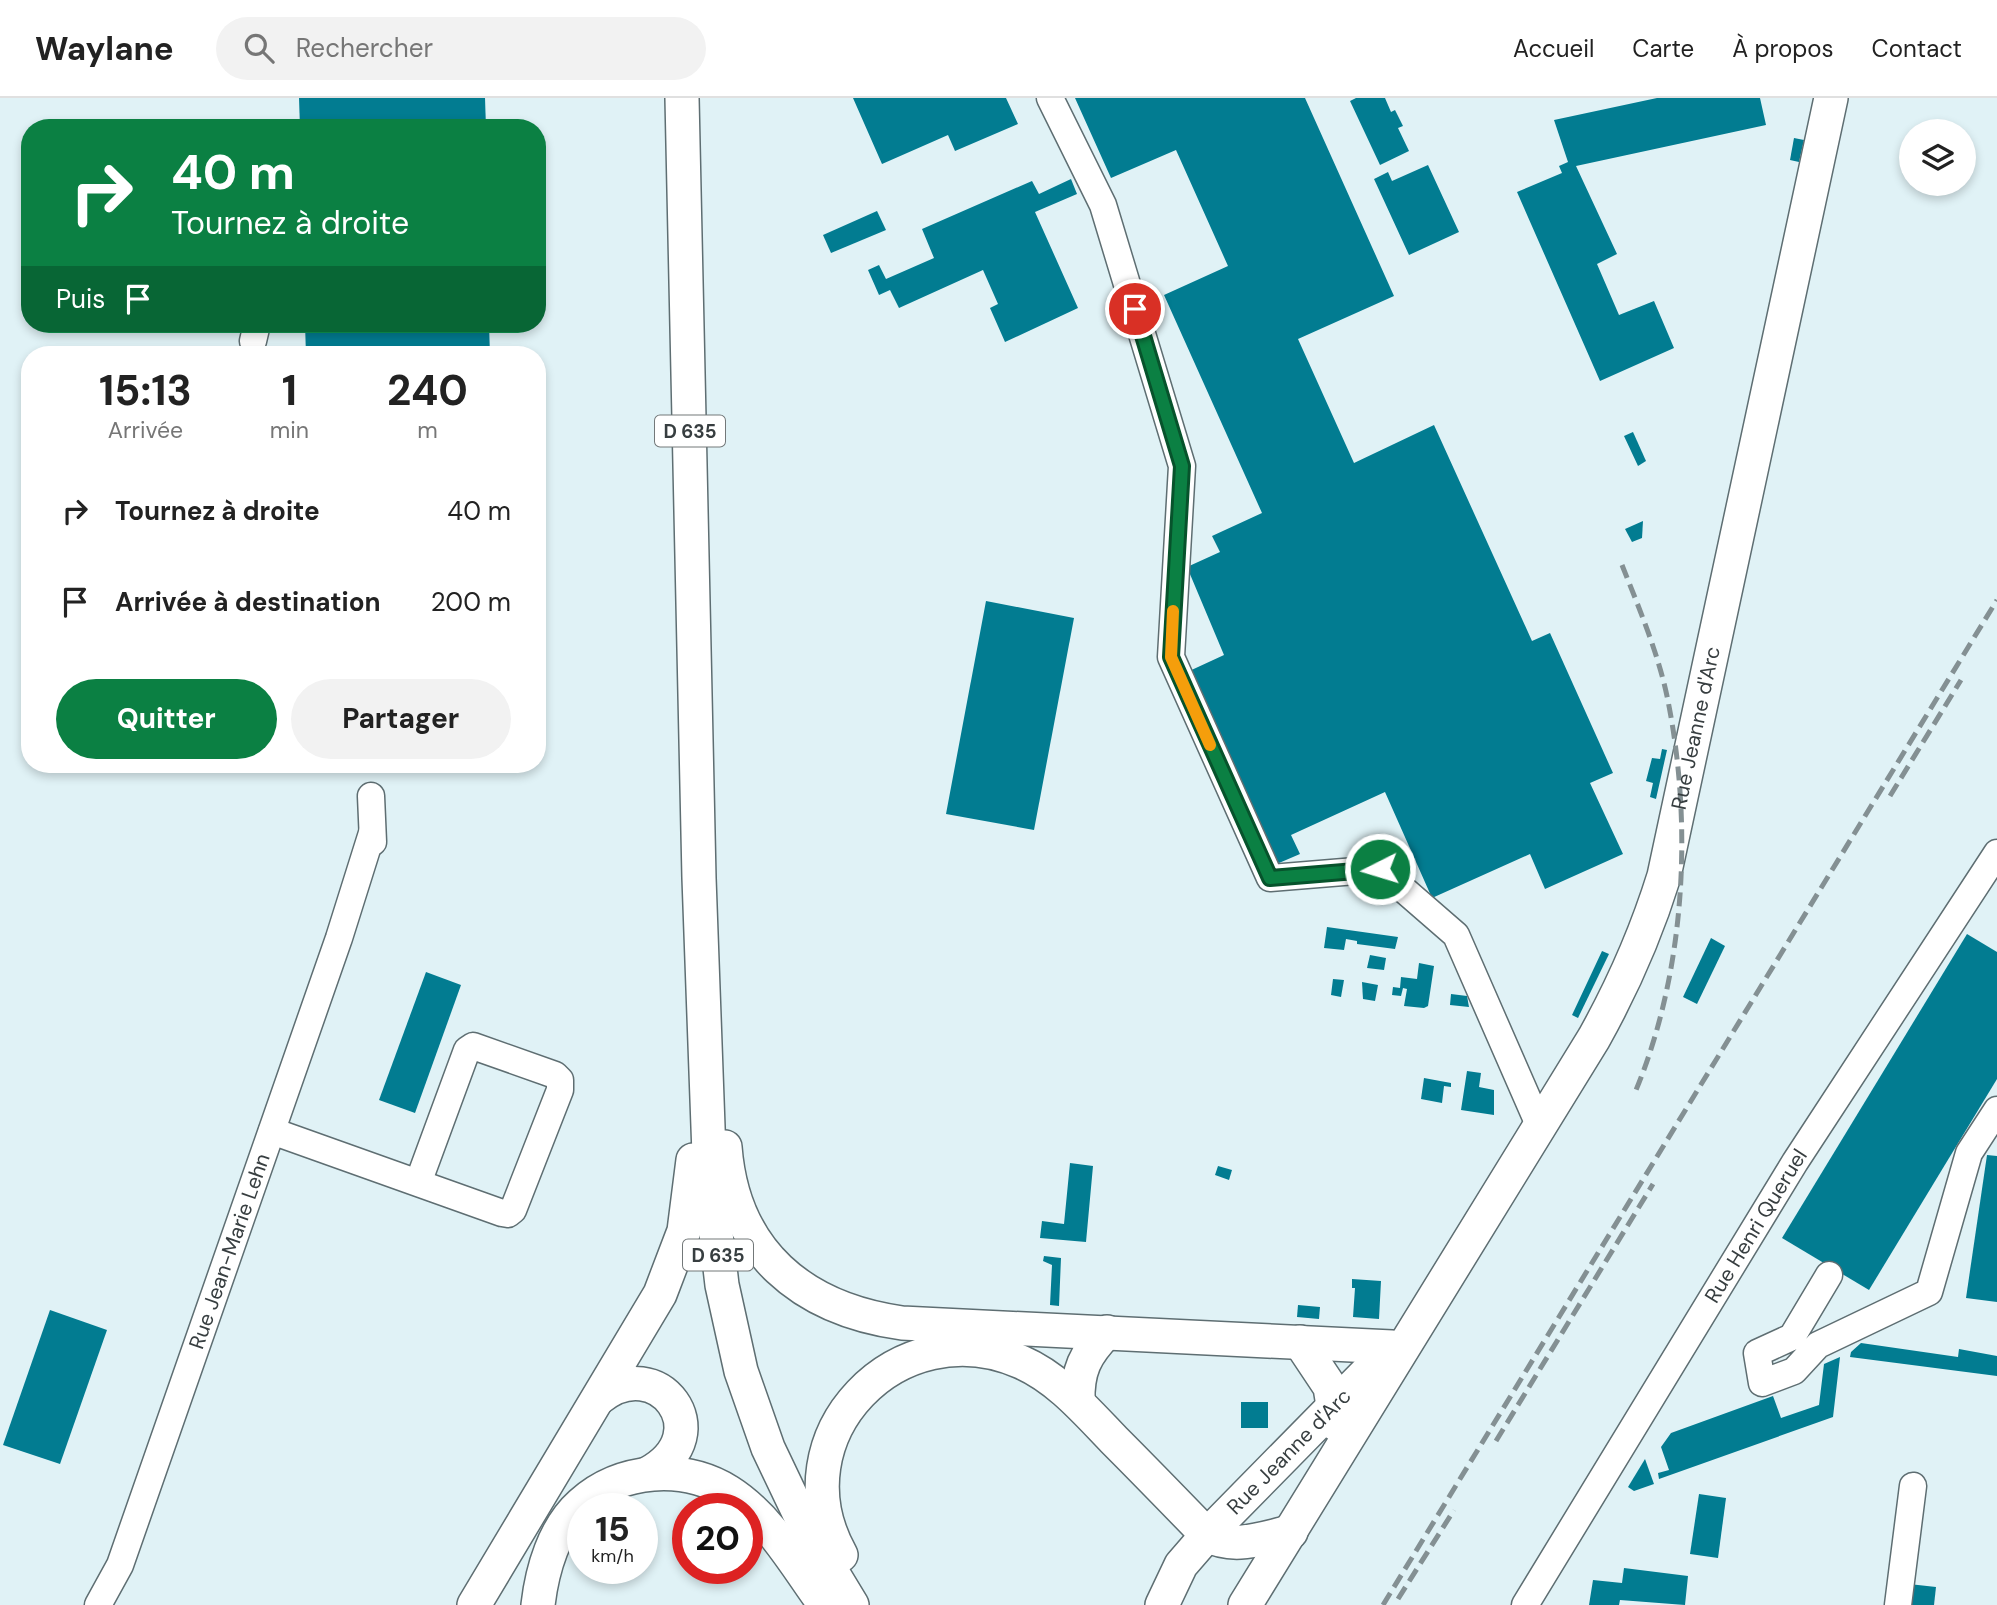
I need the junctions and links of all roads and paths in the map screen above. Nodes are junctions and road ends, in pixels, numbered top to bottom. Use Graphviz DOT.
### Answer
graph roads {
  1 [pos="682,98"];
  2 [pos="1050,98"];
  3 [pos="1831,98"];
  4 [pos="697,764"];
  5 [pos="371,796"];
  6 [pos="1997,853"];
  7 [pos="699,878"];
  8 [pos="1997,1110"];
  9 [pos="1540,1127"];
  10 [pos="272,1131"];
  11 [pos="418,1183"];
  12 [pos="1829,1275"];
  13 [pos="1429,1306"];
  14 [pos="1107,1332"];
  15 [pos="1300,1342"];
  16 [pos="1392,1347"];
  17 [pos="599,1398"];
  18 [pos="1078,1402"];
  19 [pos="1335,1404"];
  20 [pos="1330,1468"];
  21 [pos="649,1473"];
  22 [pos="1913,1486"];
  23 [pos="1291,1532"];
  24 [pos="1207,1535"];
  25 [pos="120,1565"];
  26 [pos="98,1605"];
  27 [pos="119,1605"];
  28 [pos="474,1605"];
  29 [pos="538,1605"];
  30 [pos="825,1605"];
  31 [pos="852,1605"];
  32 [pos="870,1605"];
  33 [pos="1162,1605"];
  34 [pos="1245,1605"];
  35 [pos="1525,1605"];
  36 [pos="1898,1605"];
  1 -- 4 [label="main road, D 635"];
  2 -- 9 [label="street"];
  3 -- 9 [label="main road, Rue Jeanne d'Arc"];
  4 -- 7 [label="main road, D 635"];
  4 -- 14 [label="main road"];
  5 -- 10 [label="street, Rue Jean-Marie Lehn"];
  6 -- 35 [label="street, Rue Henri Queruel"];
  7 -- 17 [label="main road"];
  7 -- 31 [label="main road, D 635"];
  8 -- 12 [label="street"];
  9 -- 13 [label="main road, Rue Jeanne d'Arc"];
  10 -- 11 [label="street"];
  10 -- 25 [label="street, Rue Jean-Marie Lehn"];
  11 -- 11 [label="street"];
  13 -- 16 [label="main road, Rue Jeanne d'Arc"];
  13 -- 20 [label="main road, Rue Jeanne d'Arc"];
  14 -- 15 [label="main road"];
  14 -- 18 [label="main road"];
  15 -- 16 [label="main road"];
  15 -- 19 [label="main road"];
  16 -- 19 [label="main road, Rue Jeanne d'Arc"];
  17 -- 21 [label="main road"];
  17 -- 28 [label="main road"];
  18 -- 24 [label="main road"];
  18 -- 32 [label="main road"];
  19 -- 20 [label="main road"];
  19 -- 24 [label="main road, Rue Jeanne d'Arc"];
  20 -- 23 [label="main road, Rue Jeanne d'Arc"];
  21 -- 29 [label="main road"];
  21 -- 30 [label="main road"];
  22 -- 36 [label="street"];
  23 -- 24 [label="main road"];
  23 -- 34 [label="main road, Rue Jeanne d'Arc"];
  24 -- 33 [label="main road, Rue Jeanne d'Arc"];
  25 -- 26 [label="street, Rue Jean-Marie Lehn"];
  25 -- 27 [label="street, Rue Jean-Marie Lehn"];
}
